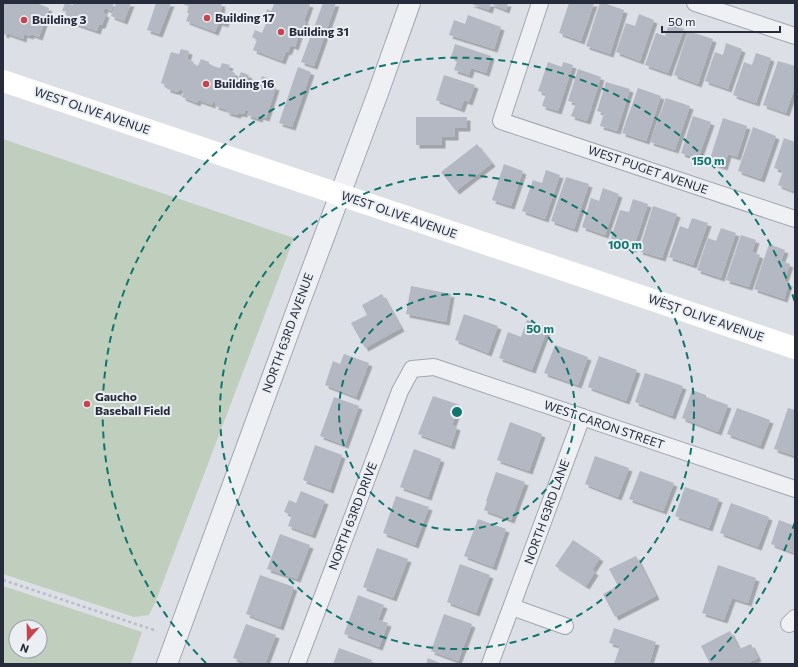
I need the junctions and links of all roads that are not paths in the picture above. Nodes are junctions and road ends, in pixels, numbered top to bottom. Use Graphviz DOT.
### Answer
graph roads {
  1 [pos="410,3"];
  2 [pos="540,3"];
  3 [pos="695,3"];
  4 [pos="795,36"];
  5 [pos="3,81"];
  6 [pos="340,195"];
  7 [pos="795,219"];
  8 [pos="795,348"];
  9 [pos="412,369"];
  10 [pos="582,417"];
  11 [pos="795,489"];
  12 [pos="512,606"];
  13 [pos="565,626"];
  14 [pos="167,664"];
  15 [pos="297,664"];
  16 [pos="490,664"];
  1 -- 6 [label="street, NORTH 63RD AVENUE"];
  2 -- 7 [label="street, WEST PUGET AVENUE"];
  3 -- 4 [label="street"];
  5 -- 6 [label="main road, WEST OLIVE AVENUE"];
  6 -- 8 [label="main road, WEST OLIVE AVENUE"];
  6 -- 14 [label="street, NORTH 63RD AVENUE"];
  9 -- 10 [label="street, WEST CARON STREET"];
  9 -- 15 [label="street, NORTH 63RD DRIVE"];
  10 -- 11 [label="street, WEST CARON STREET"];
  10 -- 12 [label="street, NORTH 63RD LANE"];
  12 -- 13 [label="street"];
  12 -- 16 [label="street, NORTH 63RD LANE"];
}
